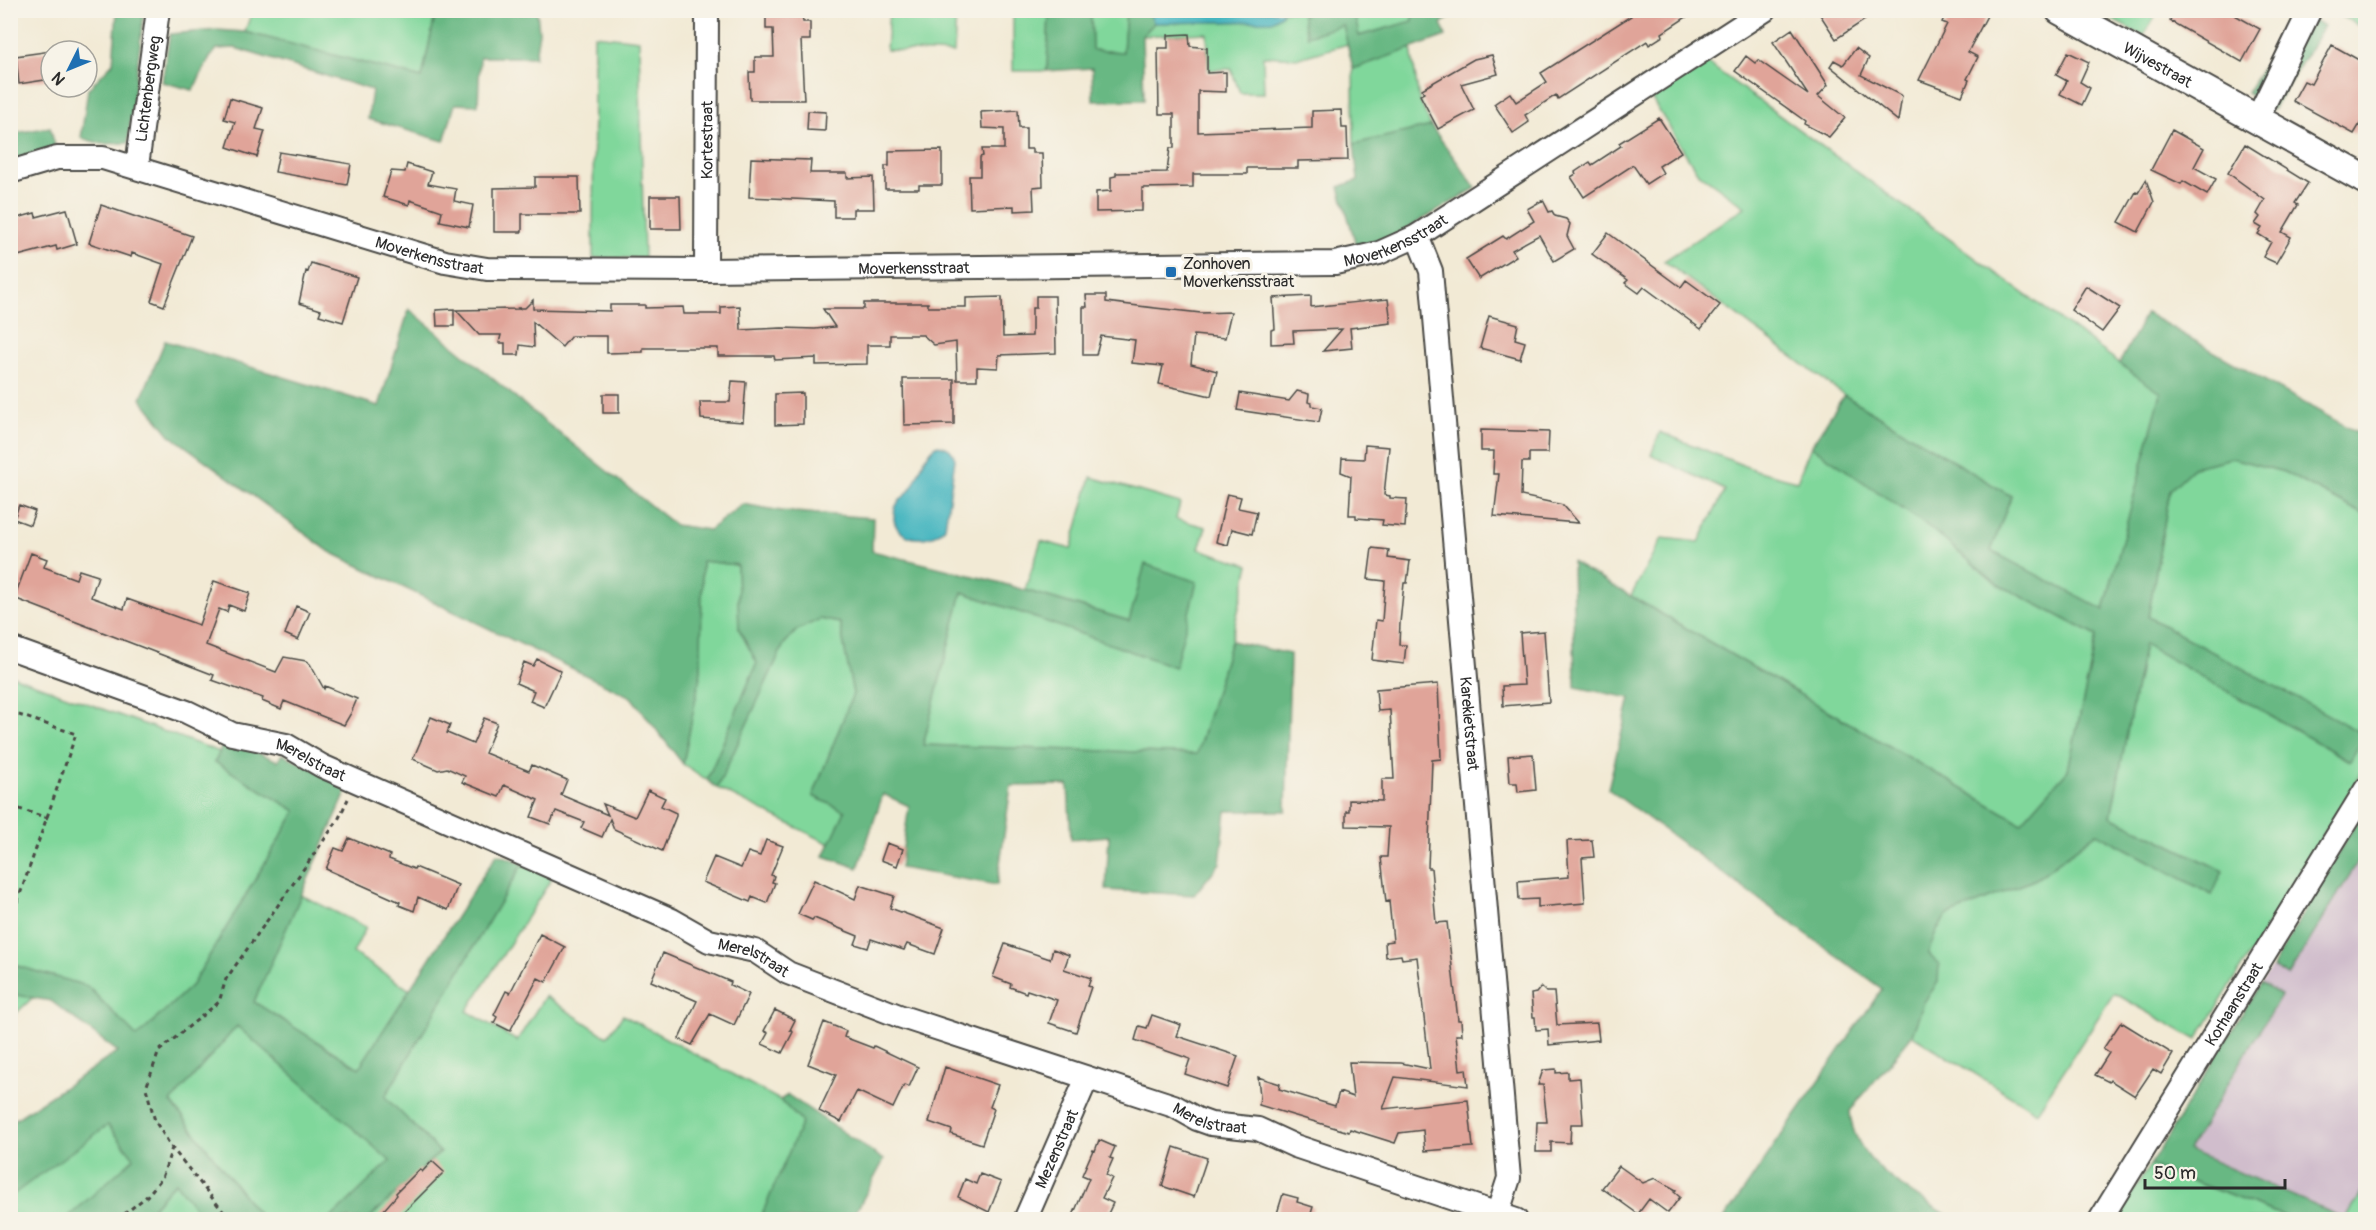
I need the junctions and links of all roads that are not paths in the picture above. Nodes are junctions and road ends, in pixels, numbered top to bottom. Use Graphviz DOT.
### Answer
graph roads {
  1 [pos="158,10"];
  2 [pos="707,10"];
  3 [pos="1765,10"];
  4 [pos="2060,10"];
  5 [pos="2310,10"];
  6 [pos="2257,119"];
  7 [pos="137,166"];
  8 [pos="10,172"];
  9 [pos="2366,180"];
  10 [pos="1417,236"];
  11 [pos="706,270"];
  12 [pos="10,648"];
  13 [pos="2366,789"];
  14 [pos="1087,1078"];
  15 [pos="1507,1216"];
  16 [pos="1025,1220"];
  17 [pos="2100,1220"];
  1 -- 7 [label="street, Lichtenbergweg"];
  2 -- 11 [label="street, Kortestraat"];
  3 -- 10 [label="street, Moverkensstraat"];
  4 -- 6 [label="street, Wijvestraat"];
  5 -- 6 [label="street"];
  6 -- 9 [label="street, Wijvestraat"];
  7 -- 8 [label="street, Moverkensstraat"];
  7 -- 11 [label="street, Moverkensstraat"];
  10 -- 11 [label="street, Moverkensstraat"];
  10 -- 15 [label="street, Karekietstraat"];
  12 -- 14 [label="street, Merelstraat"];
  13 -- 17 [label="street, Korhaanstraat"];
  14 -- 15 [label="street, Merelstraat"];
  14 -- 16 [label="street, Mezenstraat"];
}
